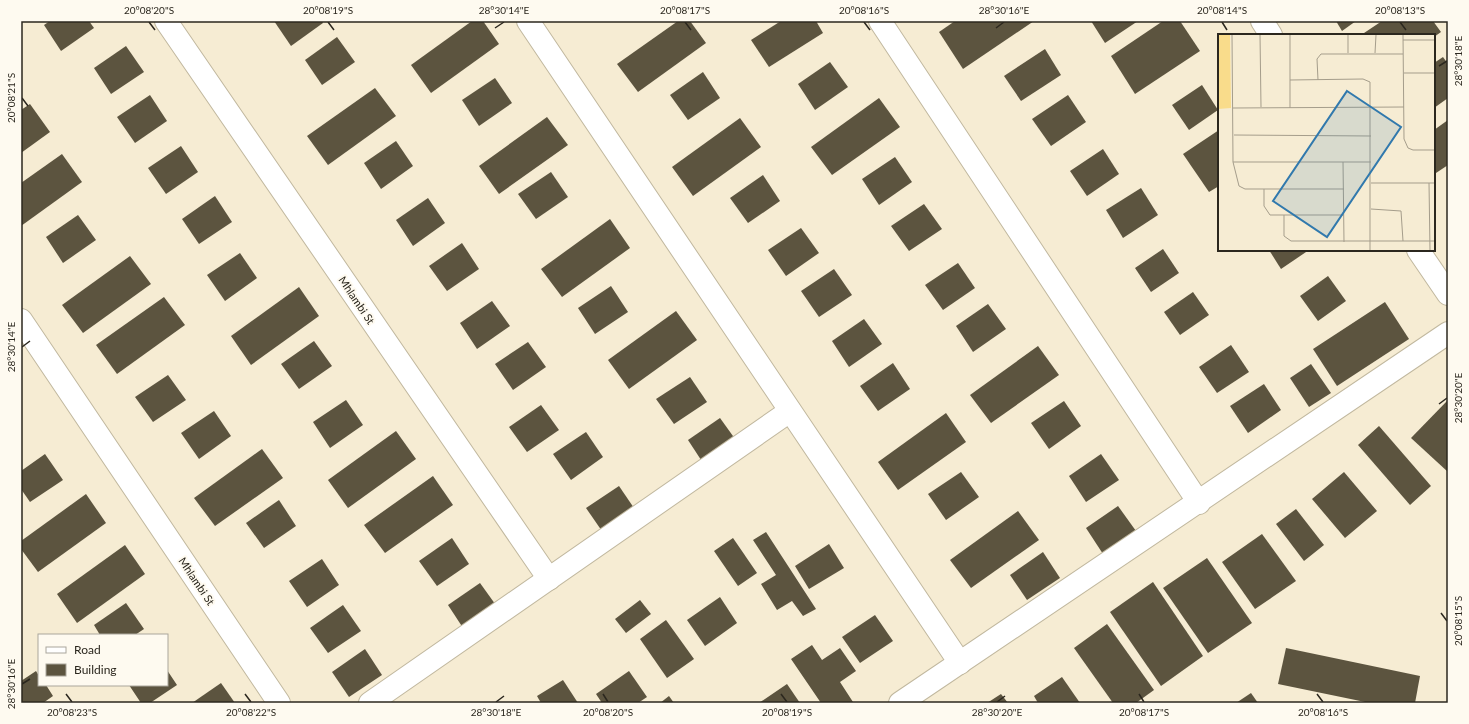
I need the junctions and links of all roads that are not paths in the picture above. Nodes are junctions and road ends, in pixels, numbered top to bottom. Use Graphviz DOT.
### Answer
graph roads {
  1 [pos="166,21"];
  2 [pos="528,21"];
  3 [pos="880,21"];
  4 [pos="1262,21"];
  5 [pos="1270,34"];
  6 [pos="1419,251"];
  7 [pos="1448,294"];
  8 [pos="21,320"];
  9 [pos="1448,334"];
  10 [pos="790,411"];
  11 [pos="1199,503"];
  12 [pos="549,579"];
  13 [pos="960,663"];
  14 [pos="279,703"];
  15 [pos="370,703"];
  16 [pos="900,703"];
  1 -- 12 [label="street, Mhlambi St"];
  2 -- 10 [label="street"];
  3 -- 11 [label="street"];
  4 -- 5 [label="street"];
  6 -- 7 [label="street"];
  8 -- 14 [label="street, Mhlambi St"];
  9 -- 11 [label="street"];
  10 -- 12 [label="street"];
  10 -- 13 [label="street"];
  11 -- 13 [label="street"];
  12 -- 15 [label="street"];
  13 -- 16 [label="street"];
}
